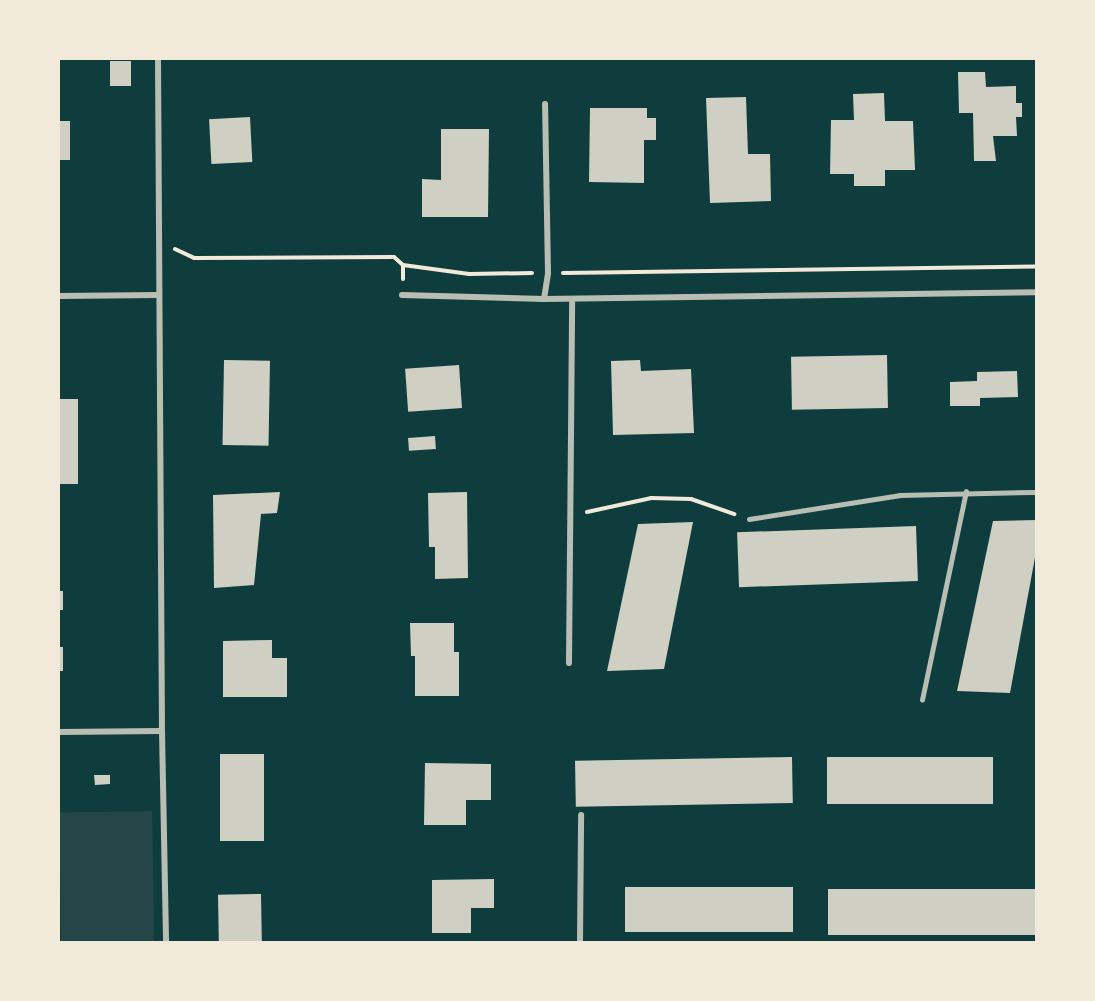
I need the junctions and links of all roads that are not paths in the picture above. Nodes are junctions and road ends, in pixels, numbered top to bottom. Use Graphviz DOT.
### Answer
graph roads {
  1 [pos="158,58"];
  2 [pos="545,104"];
  3 [pos="1036,292"];
  4 [pos="159,295"];
  5 [pos="402,295"];
  6 [pos="58,296"];
  7 [pos="544,299"];
  8 [pos="572,299"];
  9 [pos="966,492"];
  10 [pos="1036,492"];
  11 [pos="749,519"];
  12 [pos="569,663"];
  13 [pos="922,700"];
  14 [pos="162,731"];
  15 [pos="58,732"];
  16 [pos="581,815"];
  17 [pos="166,942"];
  18 [pos="580,942"];
  1 -- 4 [label="street"];
  2 -- 7 [label="street"];
  3 -- 8 [label="street"];
  4 -- 6 [label="street"];
  4 -- 14 [label="street"];
  5 -- 7 [label="street"];
  7 -- 8 [label="street"];
  8 -- 12 [label="street"];
  9 -- 10 [label="lane"];
  9 -- 11 [label="lane"];
  9 -- 13 [label="lane"];
  14 -- 15 [label="street"];
  14 -- 17 [label="street"];
  16 -- 18 [label="street"];
}
